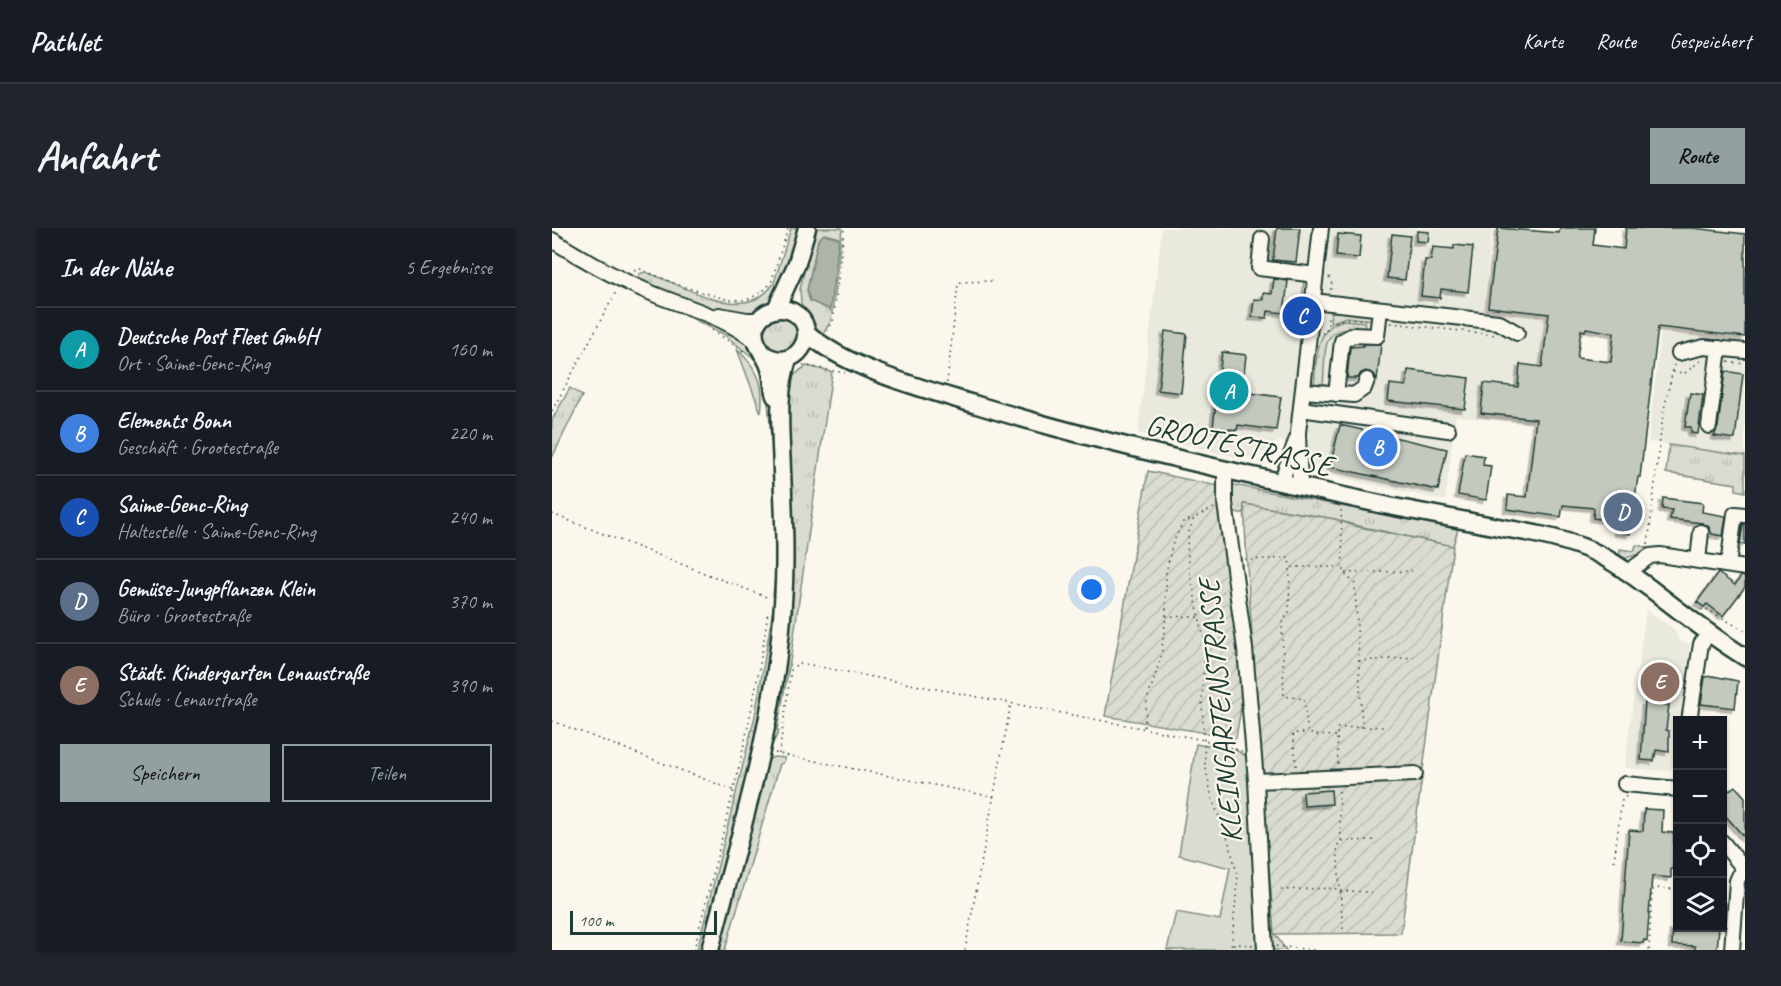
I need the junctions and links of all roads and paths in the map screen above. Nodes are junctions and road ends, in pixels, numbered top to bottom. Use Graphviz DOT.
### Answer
graph roads {
  1 [pos="788,228"];
  2 [pos="807,228"];
  3 [pos="844,228"];
  4 [pos="1321,228"];
  5 [pos="1262,239"];
  6 [pos="552,240"];
  7 [pos="797,263"];
  8 [pos="1316,275"];
  9 [pos="992,281"];
  10 [pos="621,284"];
  11 [pos="1313,301"];
  12 [pos="776,309"];
  13 [pos="1380,309"];
  14 [pos="702,312"];
  15 [pos="796,314"];
  16 [pos="758,320"];
  17 [pos="706,327"];
  18 [pos="806,332"];
  19 [pos="1517,333"];
  20 [pos="822,345"];
  21 [pos="1719,348"];
  22 [pos="756,350"];
  23 [pos="1745,351"];
  24 [pos="1679,353"];
  25 [pos="792,357"];
  26 [pos="854,362"];
  27 [pos="1367,380"];
  28 [pos="1304,391"];
  29 [pos="1336,394"];
  30 [pos="946,396"];
  31 [pos="1301,409"];
  32 [pos="552,411"];
  33 [pos="779,411"];
  34 [pos="1709,426"];
  35 [pos="1448,430"];
  36 [pos="1298,433"];
  37 [pos="1225,469"];
  38 [pos="1281,482"];
  39 [pos="1300,486"];
  40 [pos="1226,503"];
  41 [pos="1341,506"];
  42 [pos="552,514"];
  43 [pos="1745,515"];
  44 [pos="1194,518"];
  45 [pos="1701,532"];
  46 [pos="1650,556"];
  47 [pos="1234,561"];
  48 [pos="1698,561"];
  49 [pos="1728,565"];
  50 [pos="1290,567"];
  51 [pos="1344,567"];
  52 [pos="1745,568"];
  53 [pos="1412,571"];
  54 [pos="1628,572"];
  55 [pos="1344,573"];
  56 [pos="776,606"];
  57 [pos="1698,614"];
  58 [pos="1167,616"];
  59 [pos="1201,617"];
  60 [pos="1745,631"];
  61 [pos="1709,633"];
  62 [pos="1738,652"];
  63 [pos="1416,657"];
  64 [pos="1358,661"];
  65 [pos="1745,662"];
  66 [pos="1011,702"];
  67 [pos="1690,716"];
  68 [pos="552,721"];
  69 [pos="1362,727"];
  70 [pos="1386,727"];
  71 [pos="1143,728"];
  72 [pos="1308,733"];
  73 [pos="1336,736"];
  74 [pos="1204,740"];
  75 [pos="761,751"];
  76 [pos="778,754"];
  77 [pos="1254,756"];
  78 [pos="1414,774"];
  79 [pos="1338,778"];
  80 [pos="1296,780"];
  81 [pos="1256,781"];
  82 [pos="1673,789"];
  83 [pos="1625,790"];
  84 [pos="734,791"];
  85 [pos="995,797"];
  86 [pos="1377,840"];
  87 [pos="1341,841"];
  88 [pos="1727,848"];
  89 [pos="1614,861"];
  90 [pos="1745,870"];
  91 [pos="1673,889"];
  92 [pos="1281,890"];
  93 [pos="1341,891"];
  94 [pos="1376,892"];
  95 [pos="1343,931"];
  96 [pos="1233,944"];
  97 [pos="1265,948"];
  98 [pos="694,950"];
  99 [pos="710,950"];
  100 [pos="965,950"];
  101 [pos="1231,950"];
  102 [pos="1314,950"];
  103 [pos="1650,950"];
  104 [pos="1732,950"];
  1 -- 10 [label="path"];
  2 -- 7 [label="main road"];
  3 -- 20 [label="path"];
  4 -- 8 [label="street"];
  5 -- 8 [label="street"];
  6 -- 10 [label="street"];
  7 -- 12 [label="main road"];
  7 -- 15 [label="main road"];
  8 -- 11 [label="street"];
  9 -- 30 [label="path"];
  10 -- 14 [label="street"];
  10 -- 32 [label="path"];
  11 -- 13 [label="street"];
  11 -- 28 [label="street"];
  12 -- 15 [label="main road"];
  12 -- 16 [label="main road"];
  13 -- 19 [label="street"];
  13 -- 29 [label="street"];
  14 -- 16 [label="street"];
  14 -- 22 [label="street"];
  15 -- 18 [label="main road"];
  16 -- 22 [label="main road"];
  17 -- 22 [label="path"];
  18 -- 20 [label="main road, GROOTESTRASSE"];
  18 -- 25 [label="main road"];
  20 -- 26 [label="main road, GROOTESTRASSE"];
  21 -- 23 [label="street"];
  21 -- 24 [label="street"];
  21 -- 34 [label="street"];
  22 -- 25 [label="main road"];
  22 -- 33 [label="main road"];
  24 -- 46 [label="path"];
  25 -- 26 [label="main road, GROOTESTRASSE"];
  25 -- 33 [label="main road"];
  26 -- 30 [label="main road, GROOTESTRASSE"];
  27 -- 29 [label="street"];
  28 -- 29 [label="street"];
  28 -- 31 [label="street"];
  30 -- 37 [label="main road, GROOTESTRASSE"];
  31 -- 35 [label="street"];
  31 -- 36 [label="street"];
  33 -- 56 [label="main road"];
  36 -- 38 [label="street"];
  36 -- 39 [label="street"];
  37 -- 38 [label="main road, GROOTESTRASSE"];
  37 -- 40 [label="street, KLEINGARTENSTRASSE"];
  38 -- 39 [label="main road, GROOTESTRASSE"];
  39 -- 54 [label="main road, GROOTESTRASSE"];
  40 -- 44 [label="path"];
  40 -- 47 [label="street, KLEINGARTENSTRASSE"];
  41 -- 51 [label="path"];
  42 -- 56 [label="path"];
  43 -- 49 [label="street"];
  44 -- 58 [label="path"];
  44 -- 59 [label="path"];
  45 -- 48 [label="street"];
  46 -- 48 [label="street"];
  46 -- 54 [label="street"];
  47 -- 50 [label="path"];
  47 -- 77 [label="street, KLEINGARTENSTRASSE"];
  48 -- 49 [label="street"];
  49 -- 52 [label="street"];
  50 -- 51 [label="path"];
  50 -- 72 [label="path"];
  51 -- 55 [label="path"];
  53 -- 55 [label="path"];
  54 -- 61 [label="main road, GROOTESTRASSE"];
  55 -- 64 [label="path"];
  56 -- 75 [label="main road"];
  56 -- 84 [label="path"];
  57 -- 60 [label="path"];
  58 -- 59 [label="path"];
  58 -- 71 [label="path"];
  59 -- 74 [label="path"];
  61 -- 62 [label="main road, GROOTESTRASSE"];
  61 -- 67 [label="street"];
  62 -- 65 [label="main road, GROOTESTRASSE"];
  63 -- 64 [label="path"];
  64 -- 69 [label="path"];
  66 -- 71 [label="path"];
  66 -- 76 [label="path"];
  66 -- 85 [label="path"];
  68 -- 84 [label="path"];
  69 -- 70 [label="path"];
  69 -- 73 [label="path"];
  71 -- 74 [label="path"];
  72 -- 73 [label="path"];
  72 -- 80 [label="path"];
  73 -- 79 [label="path"];
  74 -- 77 [label="path"];
  74 -- 96 [label="path"];
  75 -- 76 [label="path"];
  75 -- 99 [label="main road"];
  76 -- 85 [label="path"];
  77 -- 81 [label="street, KLEINGARTENSTRASSE"];
  78 -- 79 [label="street"];
  79 -- 80 [label="street"];
  79 -- 87 [label="path"];
  80 -- 81 [label="street"];
  81 -- 97 [label="street, KLEINGARTENSTRASSE"];
  82 -- 83 [label="street"];
  83 -- 89 [label="path"];
  84 -- 98 [label="path"];
  85 -- 100 [label="path"];
  86 -- 87 [label="path"];
  87 -- 93 [label="path"];
  88 -- 90 [label="street"];
  90 -- 104 [label="street"];
  91 -- 103 [label="path"];
  92 -- 93 [label="path"];
  93 -- 94 [label="path"];
  93 -- 95 [label="path"];
  96 -- 97 [label="path"];
  96 -- 101 [label="path"];
  97 -- 102 [label="path"];
}
